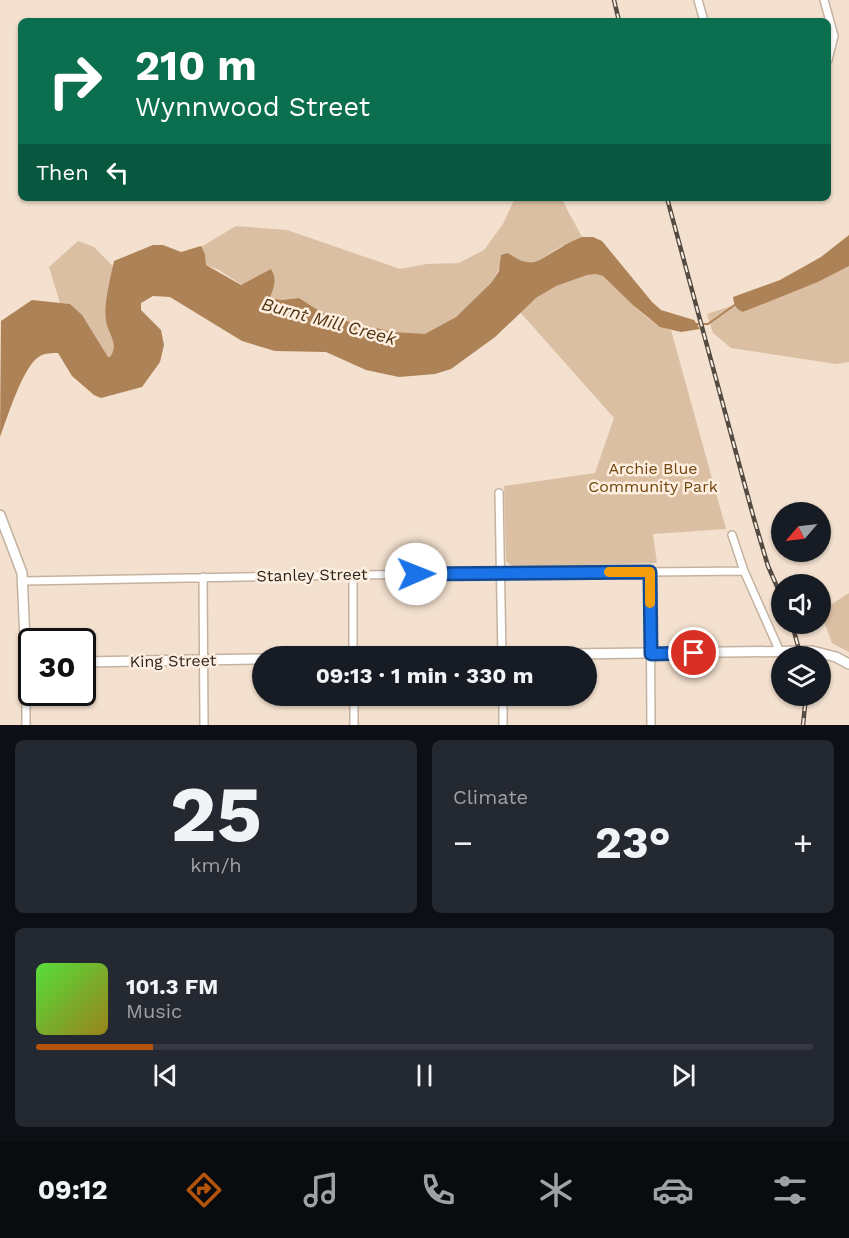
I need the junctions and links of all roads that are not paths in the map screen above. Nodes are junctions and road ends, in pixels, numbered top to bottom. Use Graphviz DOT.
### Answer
graph roads {
  1 [pos="698,0"];
  2 [pos="824,0"];
  3 [pos="703,18"];
  4 [pos="829,18"];
  5 [pos="831,25"];
  6 [pos="831,48"];
  7 [pos="499,493"];
  8 [pos="0,515"];
  9 [pos="732,535"];
  10 [pos="744,571"];
  11 [pos="650,572"];
  12 [pos="501,573"];
  13 [pos="353,575"];
  14 [pos="203,577"];
  15 [pos="24,581"];
  16 [pos="27,628"];
  17 [pos="353,646"];
  18 [pos="502,646"];
  19 [pos="777,646"];
  20 [pos="771,652"];
  21 [pos="651,654"];
  22 [pos="597,655"];
  23 [pos="831,656"];
  24 [pos="252,659"];
  25 [pos="204,660"];
  26 [pos="96,662"];
  27 [pos="849,664"];
  28 [pos="27,706"];
  29 [pos="354,706"];
  30 [pos="503,706"];
  31 [pos="26,725"];
  32 [pos="204,725"];
  33 [pos="354,725"];
  34 [pos="503,725"];
  35 [pos="651,725"];
  1 -- 3 [label="street"];
  2 -- 4 [label="street"];
  5 -- 6 [label="street"];
  7 -- 12 [label="street"];
  8 -- 15 [label="street"];
  9 -- 10 [label="street"];
  10 -- 11 [label="street, Stanley Street"];
  10 -- 19 [label="street"];
  11 -- 12 [label="street, Stanley Street"];
  11 -- 21 [label="street"];
  12 -- 13 [label="street, Stanley Street"];
  12 -- 18 [label="street"];
  13 -- 14 [label="street, Stanley Street"];
  13 -- 17 [label="street"];
  14 -- 15 [label="street, Stanley Street"];
  14 -- 25 [label="street"];
  15 -- 16 [label="street"];
  20 -- 21 [label="street"];
  21 -- 22 [label="street"];
  21 -- 35 [label="street"];
  23 -- 27 [label="street"];
  24 -- 25 [label="street, King Street"];
  25 -- 26 [label="street, King Street"];
  25 -- 32 [label="street"];
  28 -- 31 [label="street"];
  29 -- 33 [label="street"];
  30 -- 34 [label="street"];
}
